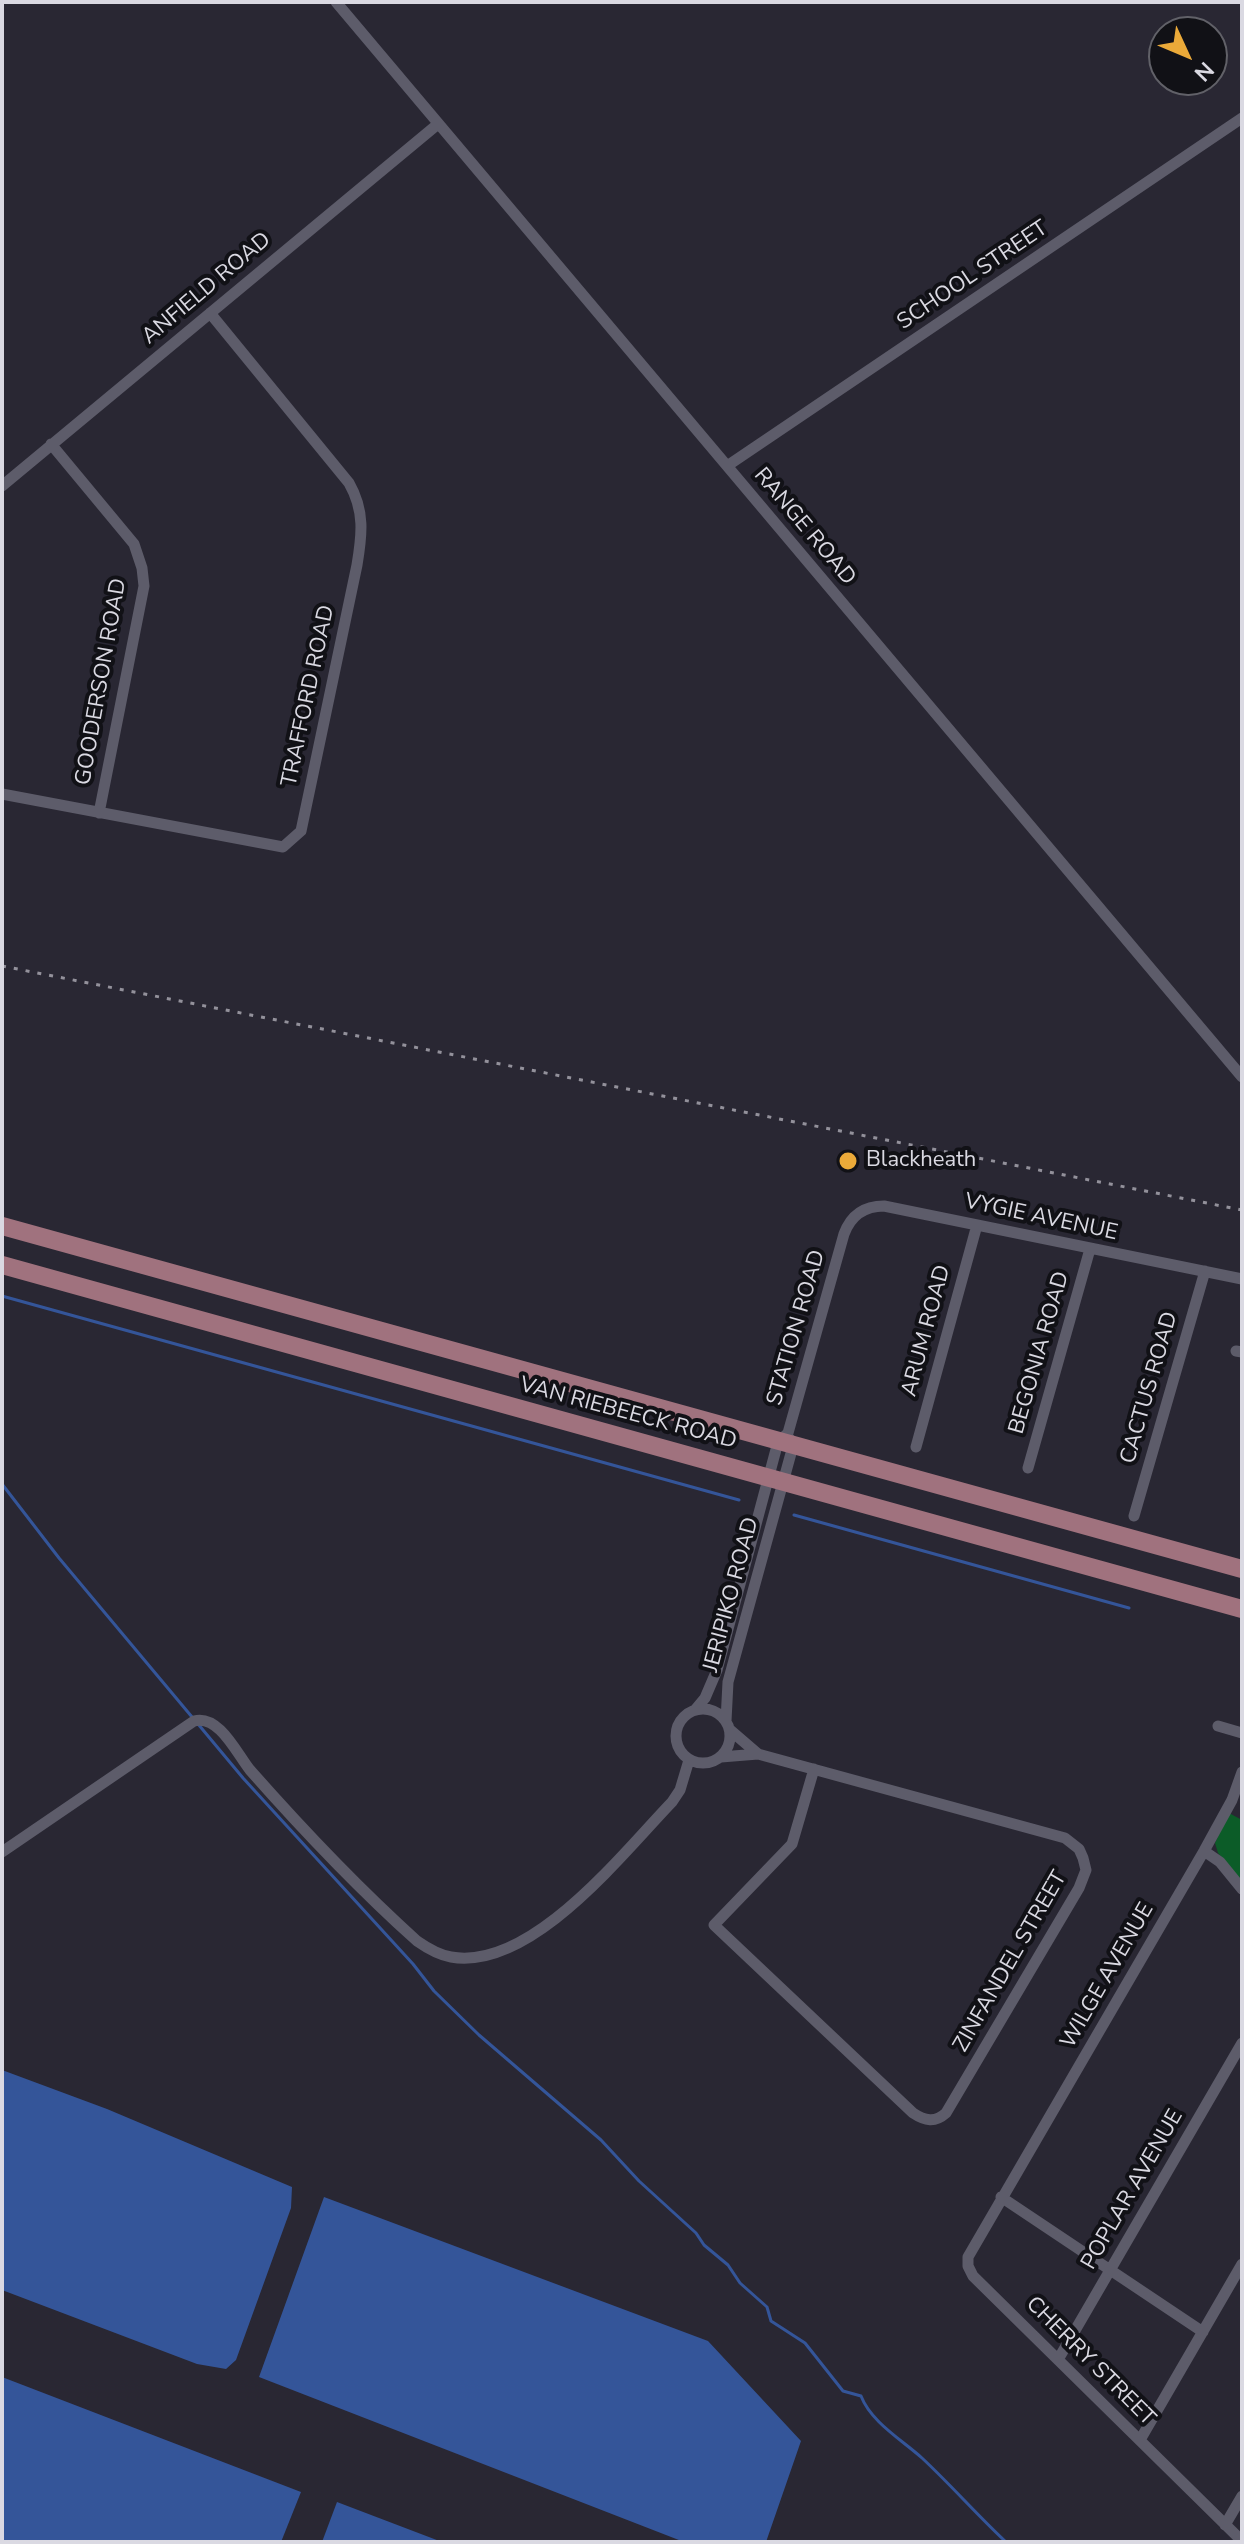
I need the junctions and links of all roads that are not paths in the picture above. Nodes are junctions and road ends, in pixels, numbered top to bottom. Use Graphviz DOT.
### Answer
graph roads {
  1 [pos="336,2"];
  2 [pos="1242,118"];
  3 [pos="438,124"];
  4 [pos="210,313"];
  5 [pos="51,444"];
  6 [pos="727,466"];
  7 [pos="2,486"];
  8 [pos="2,794"];
  9 [pos="99,813"];
  10 [pos="1242,1077"];
  11 [pos="977,1225"];
  12 [pos="2,1226"];
  13 [pos="844,1234"];
  14 [pos="1090,1249"];
  15 [pos="2,1265"];
  16 [pos="1205,1271"];
  17 [pos="1242,1279"];
  18 [pos="786,1440"];
  19 [pos="916,1447"];
  20 [pos="1028,1468"];
  21 [pos="776,1479"];
  22 [pos="1134,1516"];
  23 [pos="1242,1569"];
  24 [pos="1242,1609"];
  25 [pos="695,1710"];
  26 [pos="728,1725"];
  27 [pos="1218,1726"];
  28 [pos="1242,1733"];
  29 [pos="758,1754"];
  30 [pos="721,1757"];
  31 [pos="689,1760"];
  32 [pos="814,1769"];
  33 [pos="1242,1772"];
  34 [pos="1204,1851"];
  35 [pos="2,1852"];
  36 [pos="1242,1889"];
  37 [pos="1242,2043"];
  38 [pos="1001,2197"];
  39 [pos="1242,2264"];
  40 [pos="1111,2268"];
  41 [pos="1203,2332"];
  42 [pos="1059,2358"];
  43 [pos="1140,2440"];
  44 [pos="1242,2496"];
  45 [pos="1225,2525"];
  46 [pos="1242,2541"];
  1 -- 3 [label="street, RANGE ROAD"];
  2 -- 6 [label="street, SCHOOL STREET"];
  3 -- 4 [label="street, ANFIELD ROAD"];
  3 -- 6 [label="street, RANGE ROAD"];
  4 -- 5 [label="street, ANFIELD ROAD"];
  4 -- 9 [label="street, TRAFFORD ROAD"];
  5 -- 7 [label="street, ANFIELD ROAD"];
  5 -- 9 [label="street, GOODERSON ROAD"];
  6 -- 10 [label="street, RANGE ROAD"];
  8 -- 9 [label="street, TRAFFORD ROAD"];
  11 -- 13 [label="street, VYGIE AVENUE"];
  11 -- 14 [label="street, VYGIE AVENUE"];
  11 -- 19 [label="street, ARUM ROAD"];
  12 -- 18 [label="main road, VAN RIEBEECK ROAD"];
  13 -- 18 [label="street, STATION ROAD"];
  14 -- 16 [label="street, VYGIE AVENUE"];
  14 -- 20 [label="street, BEGONIA ROAD"];
  15 -- 21 [label="main road, VAN RIEBEECK ROAD"];
  16 -- 17 [label="street, VYGIE AVENUE"];
  16 -- 22 [label="street, CACTUS ROAD"];
  18 -- 21 [label="street, STATION ROAD"];
  18 -- 23 [label="main road, VAN RIEBEECK ROAD"];
  21 -- 24 [label="main road, VAN RIEBEECK ROAD"];
  21 -- 25 [label="street, JERIPIKO ROAD"];
  21 -- 26 [label="street, JERIPIKO ROAD"];
  25 -- 26 [label="street"];
  25 -- 31 [label="street"];
  26 -- 29 [label="street, ZINFANDEL STREET"];
  26 -- 30 [label="street"];
  27 -- 28 [label="street"];
  29 -- 30 [label="street, ZINFANDEL STREET"];
  29 -- 32 [label="street, ZINFANDEL STREET"];
  30 -- 31 [label="street"];
  31 -- 35 [label="street"];
  32 -- 32 [label="street, ZINFANDEL STREET"];
  33 -- 34 [label="street, WILGE AVENUE"];
  34 -- 36 [label="street"];
  34 -- 38 [label="street, WILGE AVENUE"];
  37 -- 40 [label="street, POPLAR AVENUE"];
  38 -- 40 [label="street"];
  38 -- 42 [label="street, CHERRY STREET"];
  39 -- 41 [label="street"];
  40 -- 41 [label="street"];
  40 -- 42 [label="street, POPLAR AVENUE"];
  41 -- 43 [label="street"];
  42 -- 43 [label="street, CHERRY STREET"];
  43 -- 45 [label="street, CHERRY STREET"];
  44 -- 45 [label="street"];
  45 -- 46 [label="street, CHERRY STREET"];
}
